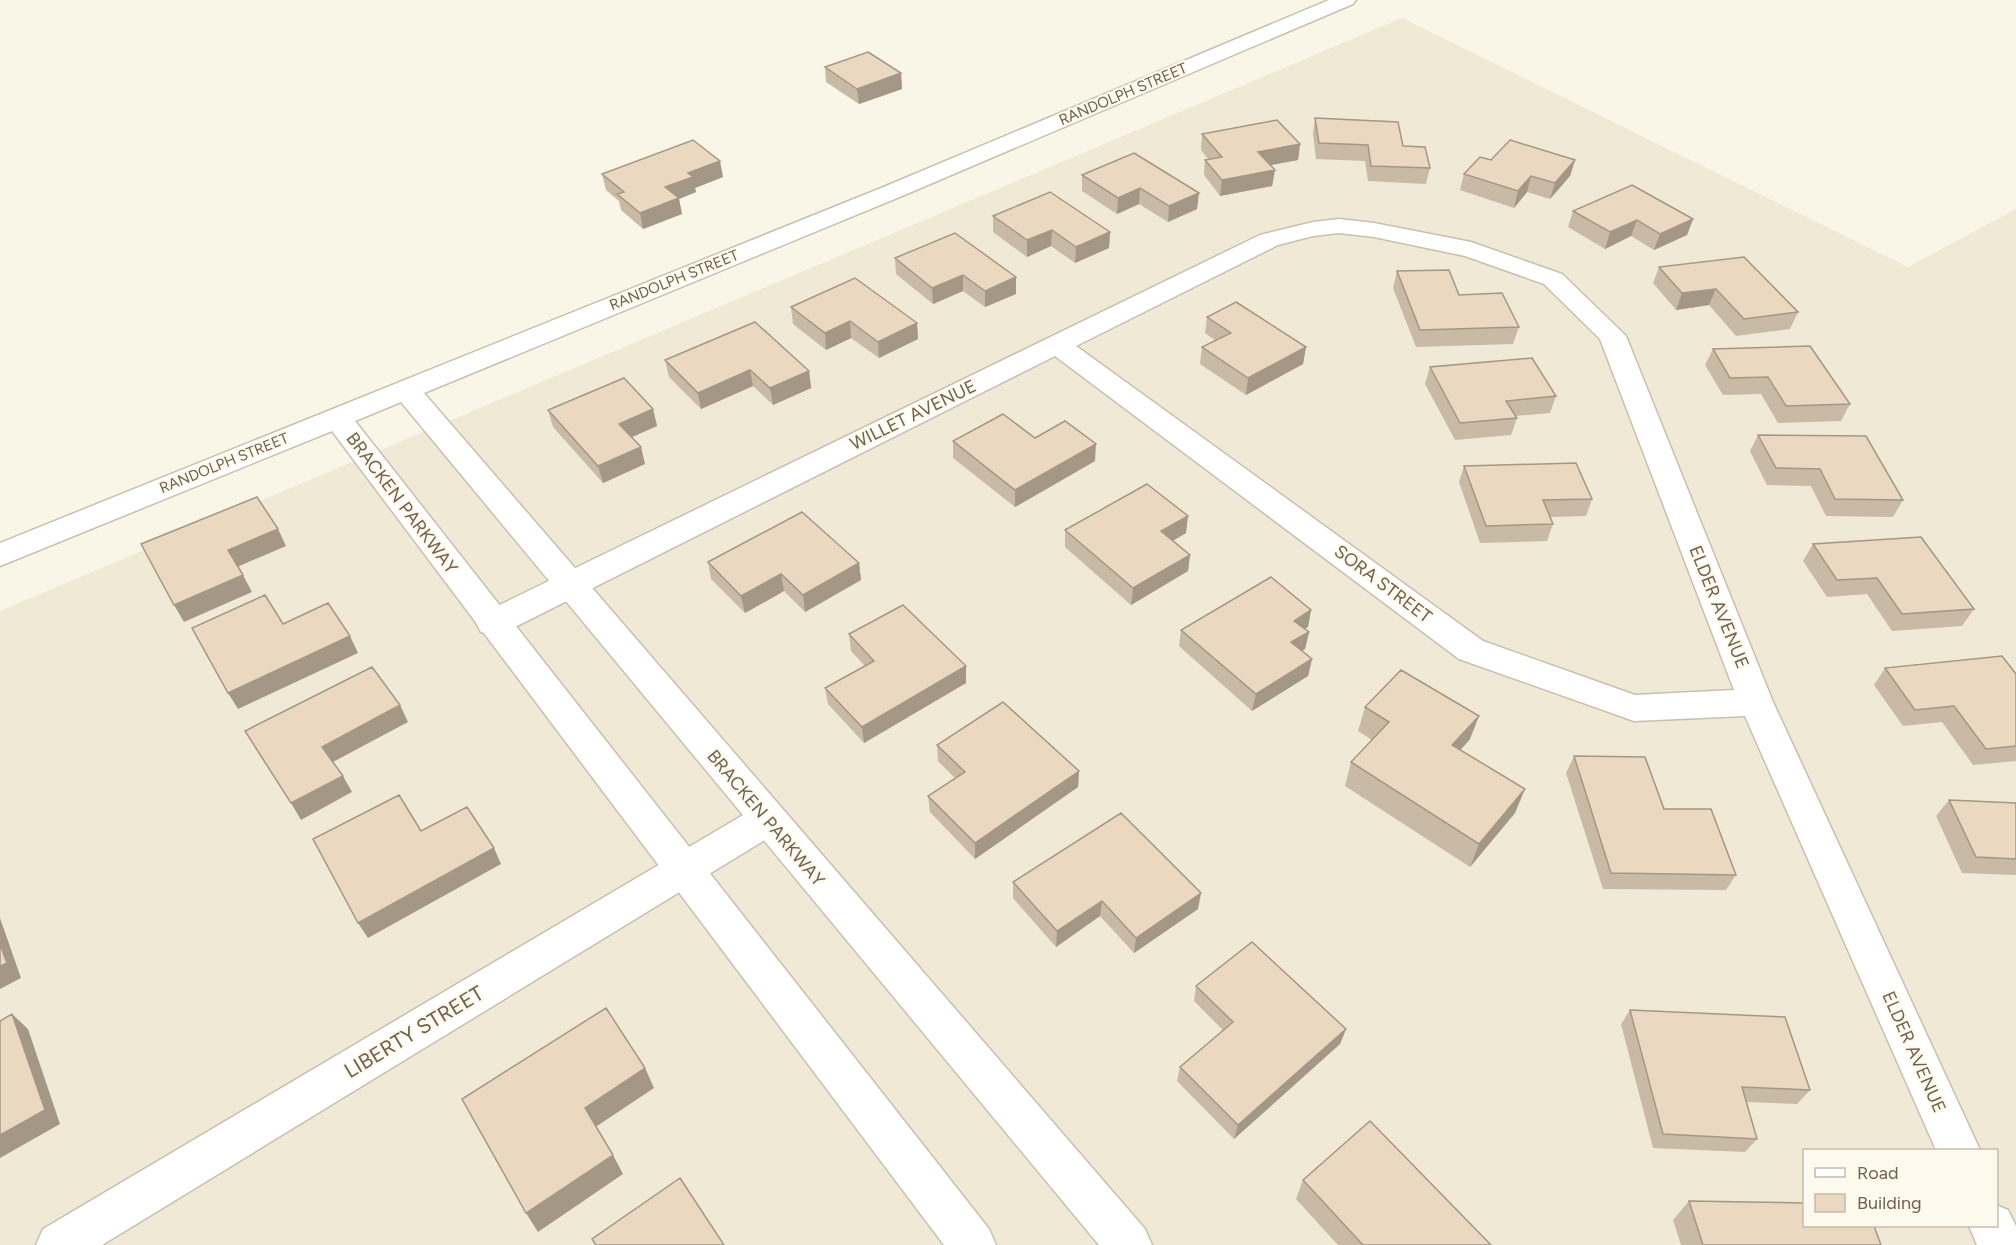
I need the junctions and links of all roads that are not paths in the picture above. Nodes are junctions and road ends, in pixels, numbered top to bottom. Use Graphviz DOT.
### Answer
graph roads {
  1 [pos="1346,0"];
  2 [pos="1339,226"];
  3 [pos="1056,344"];
  4 [pos="405,388"];
  5 [pos="336,417"];
  6 [pos="0,555"];
  7 [pos="570,585"];
  8 [pos="493,623"];
  9 [pos="1756,702"];
  10 [pos="768,819"];
  11 [pos="684,870"];
  12 [pos="1958,1149"];
  13 [pos="1992,1227"];
  14 [pos="59,1245"];
  15 [pos="973,1245"];
  16 [pos="1129,1245"];
  17 [pos="2001,1245"];
  1 -- 4 [label="street, RANDOLPH STREET"];
  2 -- 3 [label="street, WILLET AVENUE"];
  2 -- 9 [label="street, ELDER AVENUE"];
  3 -- 7 [label="street, WILLET AVENUE"];
  3 -- 9 [label="street, SORA STREET"];
  4 -- 5 [label="street, RANDOLPH STREET"];
  4 -- 7 [label="street, BRACKEN PARKWAY"];
  5 -- 6 [label="street, RANDOLPH STREET"];
  5 -- 8 [label="street, BRACKEN PARKWAY"];
  7 -- 8 [label="street, WILLET AVENUE"];
  7 -- 10 [label="street, BRACKEN PARKWAY"];
  8 -- 11 [label="street, BRACKEN PARKWAY"];
  9 -- 12 [label="street, ELDER AVENUE"];
  10 -- 11 [label="street, LIBERTY STREET"];
  10 -- 16 [label="street, BRACKEN PARKWAY"];
  11 -- 14 [label="street, LIBERTY STREET"];
  11 -- 15 [label="street, BRACKEN PARKWAY"];
  13 -- 17 [label="street"];
}
